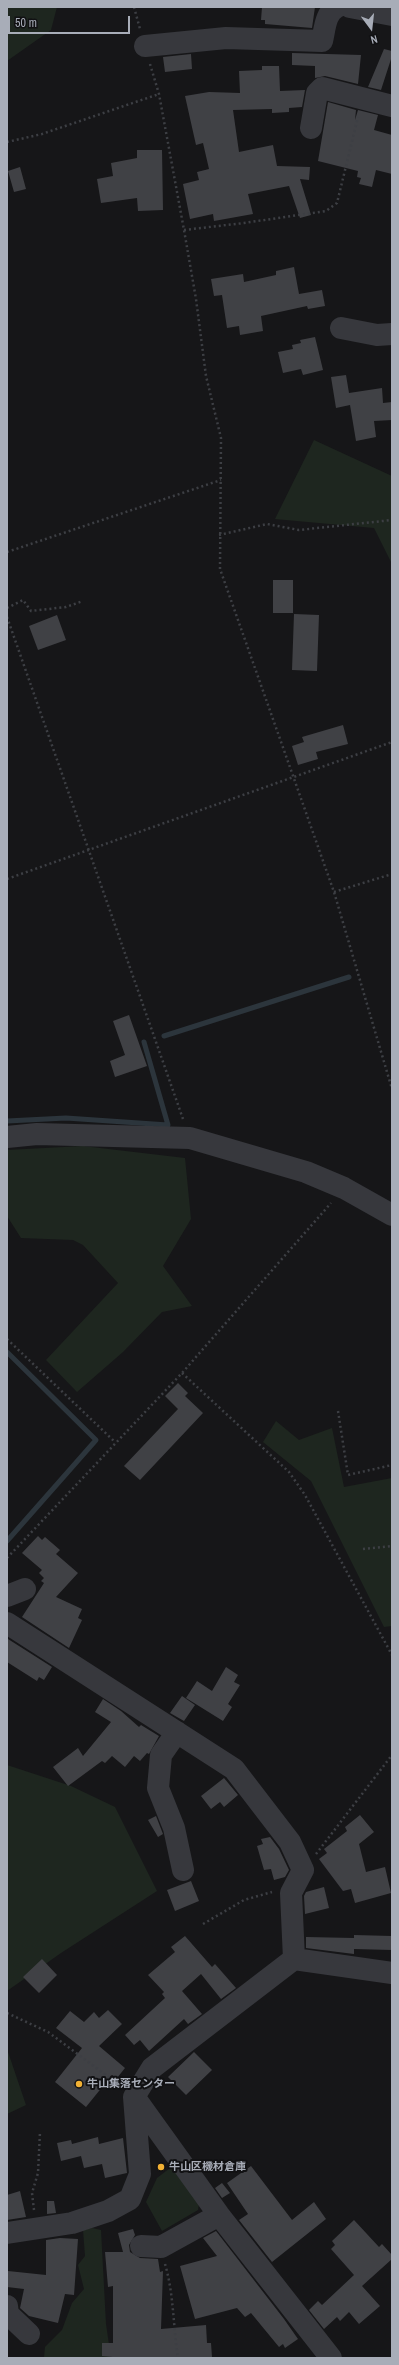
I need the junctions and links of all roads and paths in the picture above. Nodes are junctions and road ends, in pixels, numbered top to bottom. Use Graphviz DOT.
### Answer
graph roads {
  1 [pos="337,7"];
  2 [pos="350,7"];
  3 [pos="392,15"];
  4 [pos="145,46"];
  5 [pos="363,98"];
  6 [pos="392,106"];
  7 [pos="311,128"];
  8 [pos="7,142"];
  9 [pos="184,230"];
  10 [pos="341,328"];
  11 [pos="392,334"];
  12 [pos="221,480"];
  13 [pos="392,520"];
  14 [pos="219,535"];
  15 [pos="7,552"];
  16 [pos="83,602"];
  17 [pos="7,608"];
  18 [pos="7,617"];
  19 [pos="392,742"];
  20 [pos="294,776"];
  21 [pos="87,850"];
  22 [pos="392,874"];
  23 [pos="7,879"];
  24 [pos="334,892"];
  25 [pos="392,1089"];
  26 [pos="7,1137"];
  27 [pos="190,1138"];
  28 [pos="344,1188"];
  29 [pos="392,1215"];
  30 [pos="7,1339"];
  31 [pos="182,1373"];
  32 [pos="338,1411"];
  33 [pos="115,1442"];
  34 [pos="392,1465"];
  35 [pos="392,1546"];
  36 [pos="363,1549"];
  37 [pos="7,1558"];
  38 [pos="7,1623"];
  39 [pos="392,1655"];
  40 [pos="177,1732"];
  41 [pos="392,1755"];
  42 [pos="183,1870"];
  43 [pos="304,1870"];
  44 [pos="291,1893"];
  45 [pos="203,1924"];
  46 [pos="294,1959"];
  47 [pos="392,1973"];
  48 [pos="7,2013"];
  49 [pos="134,2097"];
  50 [pos="40,2132"];
  51 [pos="219,2216"];
  52 [pos="35,2229"];
  53 [pos="7,2233"];
  54 [pos="151,2246"];
  55 [pos="7,2306"];
  56 [pos="29,2334"];
  57 [pos="178,2358"];
  58 [pos="331,2358"];
  1 -- 4 [label="street"];
  2 -- 3 [label="street"];
  5 -- 6 [label="street"];
  5 -- 7 [label="street"];
  5 -- 9 [label="path"];
  8 -- 9 [label="path"];
  9 -- 12 [label="path"];
  10 -- 11 [label="street"];
  12 -- 14 [label="path"];
  12 -- 15 [label="path"];
  13 -- 14 [label="path"];
  14 -- 20 [label="path"];
  16 -- 17 [label="path"];
  18 -- 21 [label="path"];
  19 -- 20 [label="path"];
  20 -- 21 [label="path"];
  20 -- 24 [label="path"];
  21 -- 23 [label="path"];
  21 -- 27 [label="path"];
  22 -- 24 [label="path"];
  24 -- 25 [label="path"];
  26 -- 27 [label="street"];
  27 -- 28 [label="street"];
  28 -- 29 [label="street"];
  28 -- 31 [label="path"];
  30 -- 33 [label="path"];
  31 -- 33 [label="path"];
  31 -- 39 [label="path"];
  32 -- 34 [label="path"];
  33 -- 37 [label="path"];
  35 -- 36 [label="path"];
  38 -- 40 [label="street"];
  40 -- 42 [label="street"];
  40 -- 43 [label="street"];
  41 -- 43 [label="path"];
  43 -- 44 [label="street"];
  44 -- 45 [label="path"];
  44 -- 46 [label="street"];
  46 -- 47 [label="street"];
  46 -- 49 [label="street"];
  48 -- 49 [label="path"];
  49 -- 51 [label="street"];
  49 -- 52 [label="street"];
  50 -- 52 [label="path"];
  51 -- 54 [label="street"];
  51 -- 58 [label="street"];
  52 -- 53 [label="street"];
  54 -- 57 [label="path"];
  55 -- 56 [label="street"];
}
